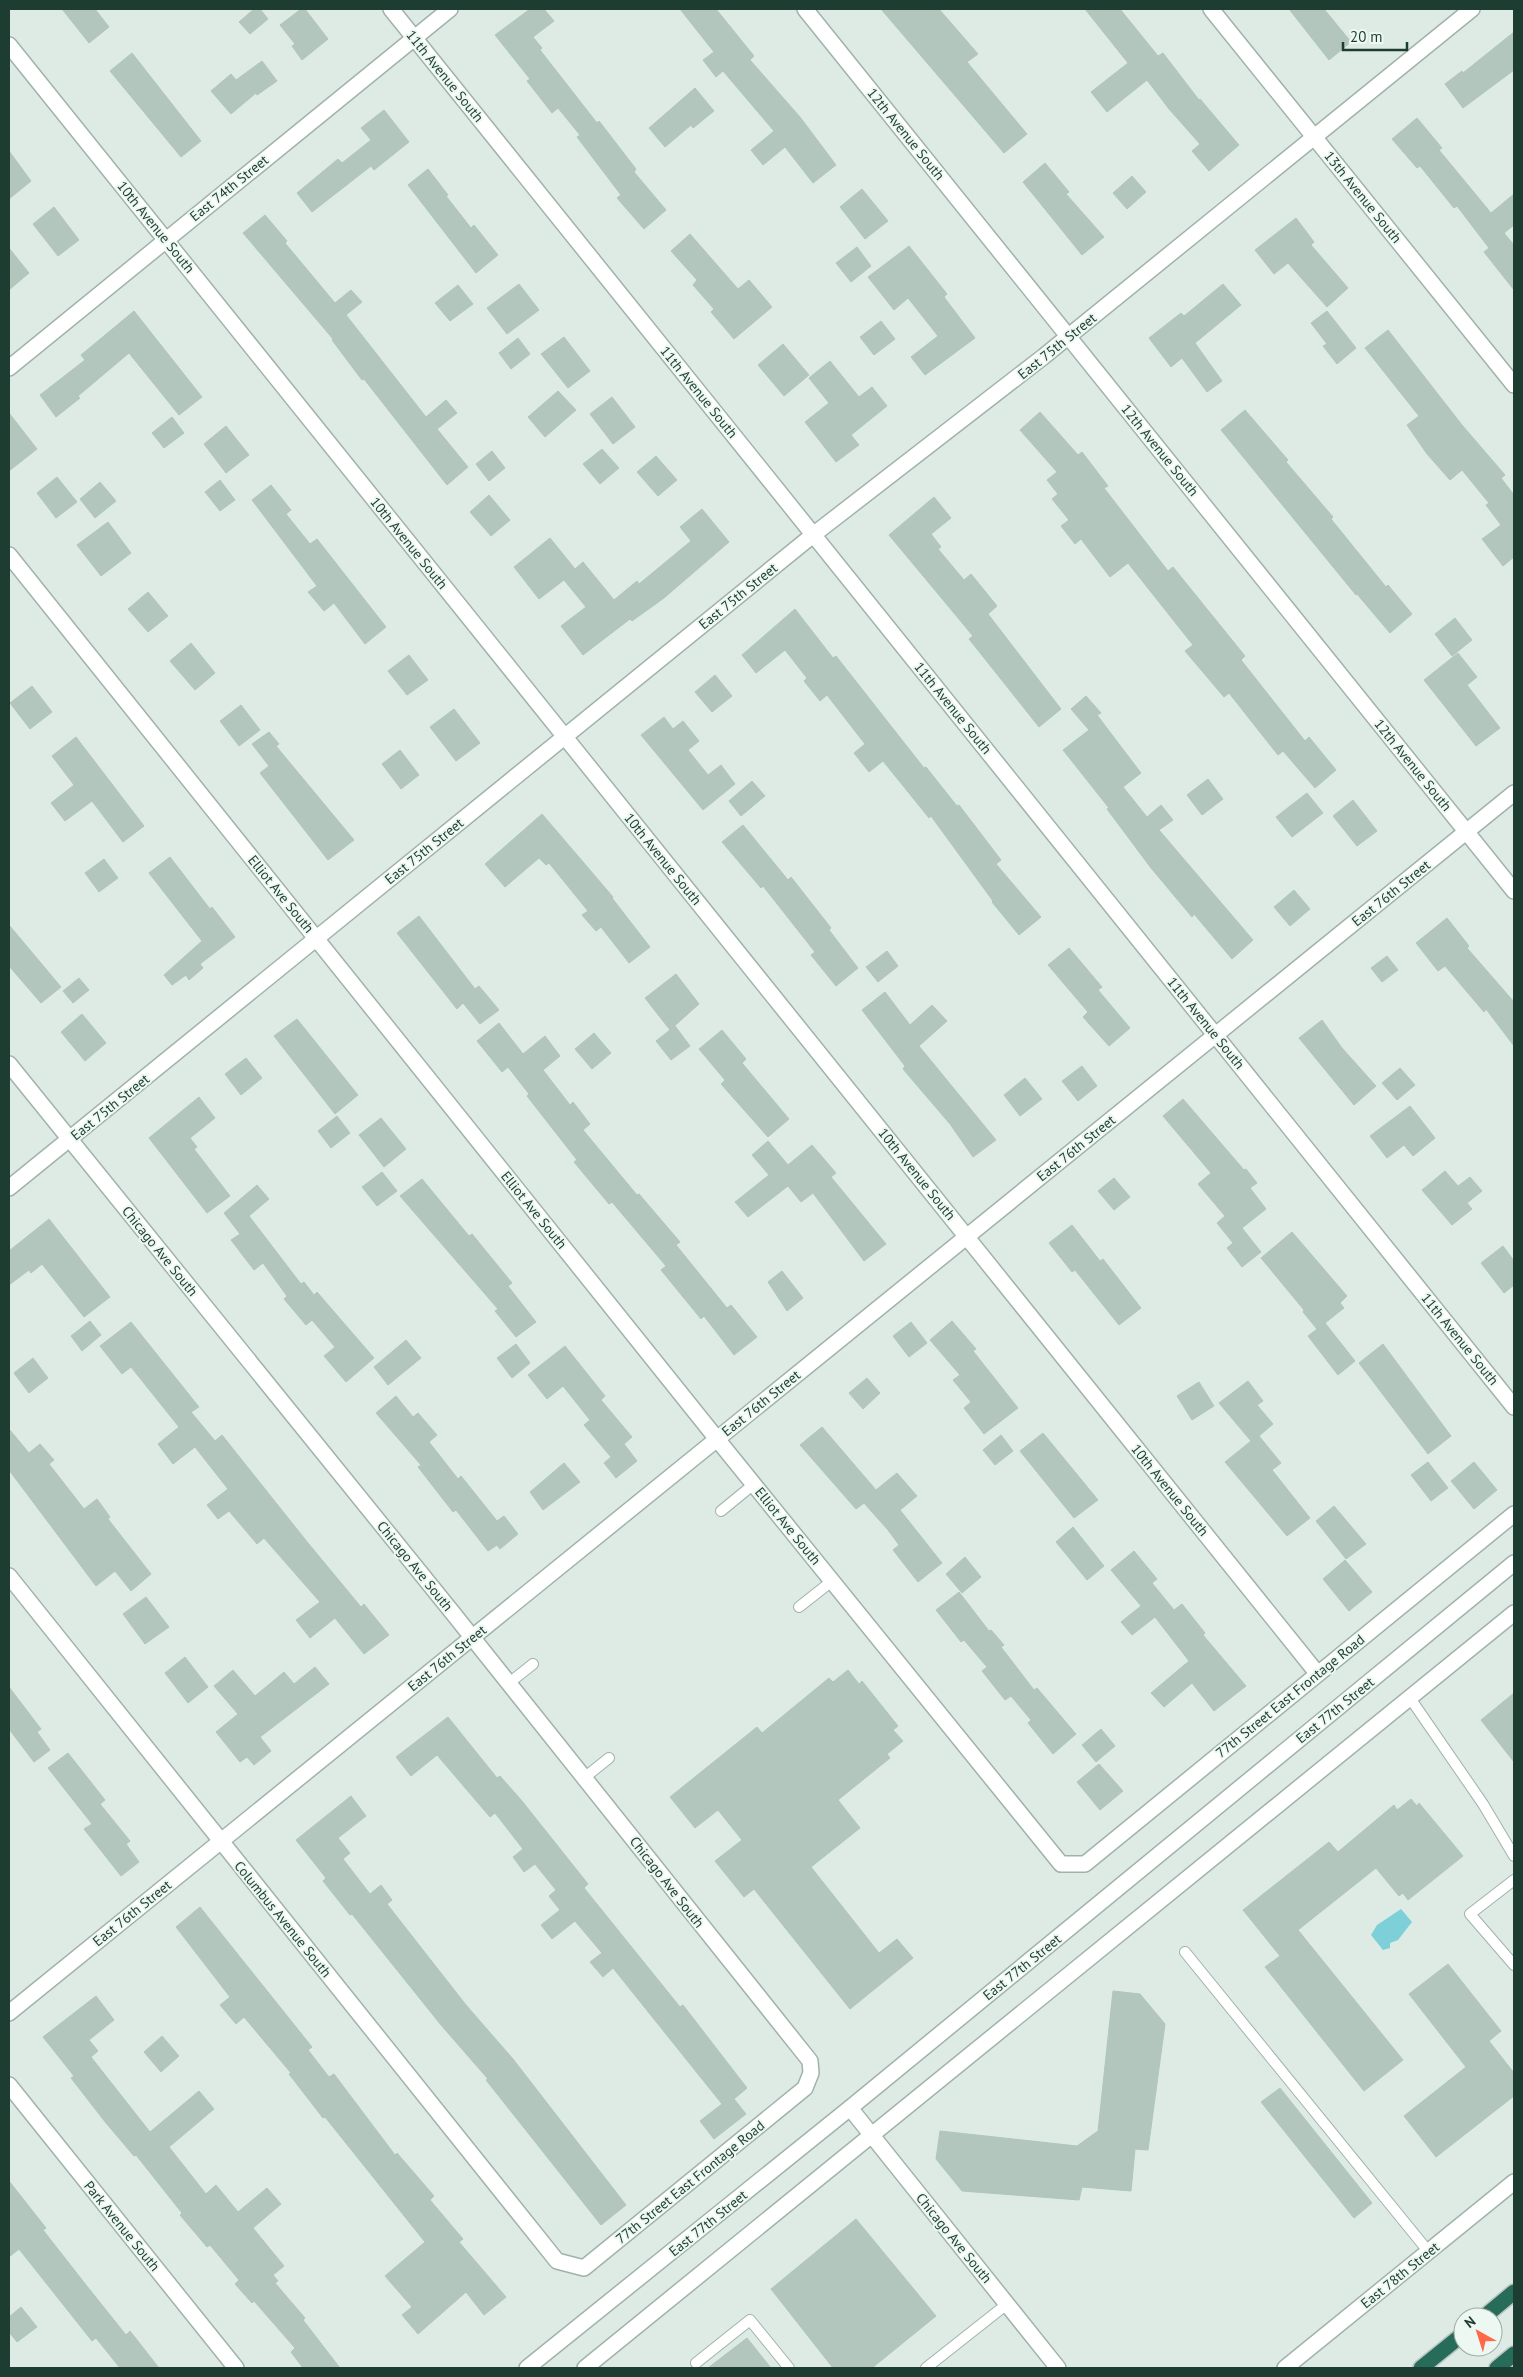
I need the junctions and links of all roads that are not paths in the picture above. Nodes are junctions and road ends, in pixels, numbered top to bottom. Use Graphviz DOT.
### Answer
graph roads {
  1 [pos="391,9"];
  2 [pos="450,9"];
  3 [pos="805,9"];
  4 [pos="1211,9"];
  5 [pos="1472,9"];
  6 [pos="414,37"];
  7 [pos="9,45"];
  8 [pos="1314,137"];
  9 [pos="166,240"];
  10 [pos="1069,336"];
  11 [pos="9,368"];
  12 [pos="1514,385"];
  13 [pos="813,535"];
  14 [pos="9,555"];
  15 [pos="564,736"];
  16 [pos="1514,793"];
  17 [pos="1467,832"];
  18 [pos="1514,891"];
  19 [pos="317,939"];
  20 [pos="1216,1035"];
  21 [pos="9,1064"];
  22 [pos="69,1140"];
  23 [pos="9,1188"];
  24 [pos="966,1236"];
  25 [pos="1514,1407"];
  26 [pos="717,1439"];
  27 [pos="754,1484"];
  28 [pos="721,1511"];
  29 [pos="1514,1514"];
  30 [pos="1514,1563"];
  31 [pos="9,1576"];
  32 [pos="832,1581"];
  33 [pos="799,1607"];
  34 [pos="1514,1614"];
  35 [pos="472,1637"];
  36 [pos="533,1664"];
  37 [pos="1317,1673"];
  38 [pos="509,1683"];
  39 [pos="1410,1698"];
  40 [pos="610,1758"];
  41 [pos="584,1778"];
  42 [pos="221,1841"];
  43 [pos="1514,1856"];
  44 [pos="1061,1864"];
  45 [pos="1514,1880"];
  46 [pos="1185,1952"];
  47 [pos="1514,1965"];
  48 [pos="9,2013"];
  49 [pos="811,2073"];
  50 [pos="9,2085"];
  51 [pos="850,2108"];
  52 [pos="872,2135"];
  53 [pos="1514,2182"];
  54 [pos="1428,2252"];
  55 [pos="557,2261"];
  56 [pos="1514,2292"];
  57 [pos="1008,2304"];
  58 [pos="1496,2307"];
  59 [pos="1453,2342"];
  60 [pos="1514,2354"];
  61 [pos="695,2367"];
  62 [pos="236,2368"];
  63 [pos="527,2368"];
  64 [pos="585,2368"];
  65 [pos="789,2368"];
  66 [pos="926,2368"];
  67 [pos="1058,2368"];
  68 [pos="1285,2368"];
  69 [pos="1421,2368"];
  70 [pos="1497,2368"];
  1 -- 6 [label="street, 11th Avenue South"];
  2 -- 6 [label="street, East 74th Street"];
  3 -- 10 [label="street, 12th Avenue South"];
  4 -- 8 [label="street, 13th Avenue South"];
  5 -- 8 [label="street, East 75th Street"];
  6 -- 9 [label="street, East 74th Street"];
  6 -- 13 [label="street, 11th Avenue South"];
  7 -- 9 [label="street, 10th Avenue South"];
  8 -- 10 [label="street, East 75th Street"];
  8 -- 12 [label="street, 13th Avenue South"];
  9 -- 11 [label="street, East 74th Street"];
  9 -- 15 [label="street, 10th Avenue South"];
  10 -- 13 [label="street, East 75th Street"];
  10 -- 17 [label="street, 12th Avenue South"];
  13 -- 15 [label="street, East 75th Street"];
  13 -- 20 [label="street, 11th Avenue South"];
  14 -- 19 [label="street, Elliot Ave South"];
  15 -- 19 [label="street, East 75th Street"];
  15 -- 24 [label="street, 10th Avenue South"];
  16 -- 17 [label="street, East 76th Street"];
  17 -- 18 [label="street, 12th Avenue South"];
  17 -- 20 [label="street, East 76th Street"];
  19 -- 22 [label="street, East 75th Street"];
  19 -- 26 [label="street, Elliot Ave South"];
  20 -- 24 [label="street, East 76th Street"];
  20 -- 25 [label="street, 11th Avenue South"];
  21 -- 22 [label="street, Chicago Ave South"];
  22 -- 23 [label="street, East 75th Street"];
  22 -- 35 [label="street, Chicago Ave South"];
  24 -- 26 [label="street, East 76th Street"];
  24 -- 37 [label="street, 10th Avenue South"];
  26 -- 27 [label="street, Elliot Ave South"];
  26 -- 35 [label="street, East 76th Street"];
  27 -- 28 [label="lane"];
  27 -- 32 [label="street, Elliot Ave South"];
  29 -- 37 [label="street, 77th Street East Frontage Road"];
  30 -- 51 [label="street, East 77th Street"];
  31 -- 42 [label="street, Columbus Avenue South"];
  32 -- 33 [label="lane"];
  32 -- 44 [label="street, Elliot Ave South"];
  34 -- 39 [label="street"];
  35 -- 38 [label="street, Chicago Ave South"];
  35 -- 42 [label="street, East 76th Street"];
  36 -- 38 [label="lane"];
  37 -- 44 [label="street, 77th Street East Frontage Road"];
  38 -- 41 [label="street, Chicago Ave South"];
  39 -- 43 [label="lane"];
  39 -- 52 [label="street"];
  40 -- 41 [label="lane"];
  41 -- 49 [label="street, Chicago Ave South"];
  42 -- 48 [label="street, East 76th Street"];
  42 -- 55 [label="street, Columbus Avenue South"];
  45 -- 47 [label="lane"];
  46 -- 54 [label="lane"];
  49 -- 55 [label="street, 77th Street East Frontage Road"];
  50 -- 62 [label="street, Park Avenue South"];
  51 -- 52 [label="street, Chicago Ave South"];
  51 -- 63 [label="street, East 77th Street"];
  52 -- 57 [label="street, Chicago Ave South"];
  52 -- 64 [label="street"];
  53 -- 54 [label="street, East 78th Street"];
  54 -- 68 [label="street, East 78th Street"];
  56 -- 58 [label="highway"];
  57 -- 66 [label="lane"];
  57 -- 67 [label="street, Chicago Ave South"];
  59 -- 69 [label="highway"];
  60 -- 70 [label="highway"];
  61 -- 65 [label="lane"];
}
